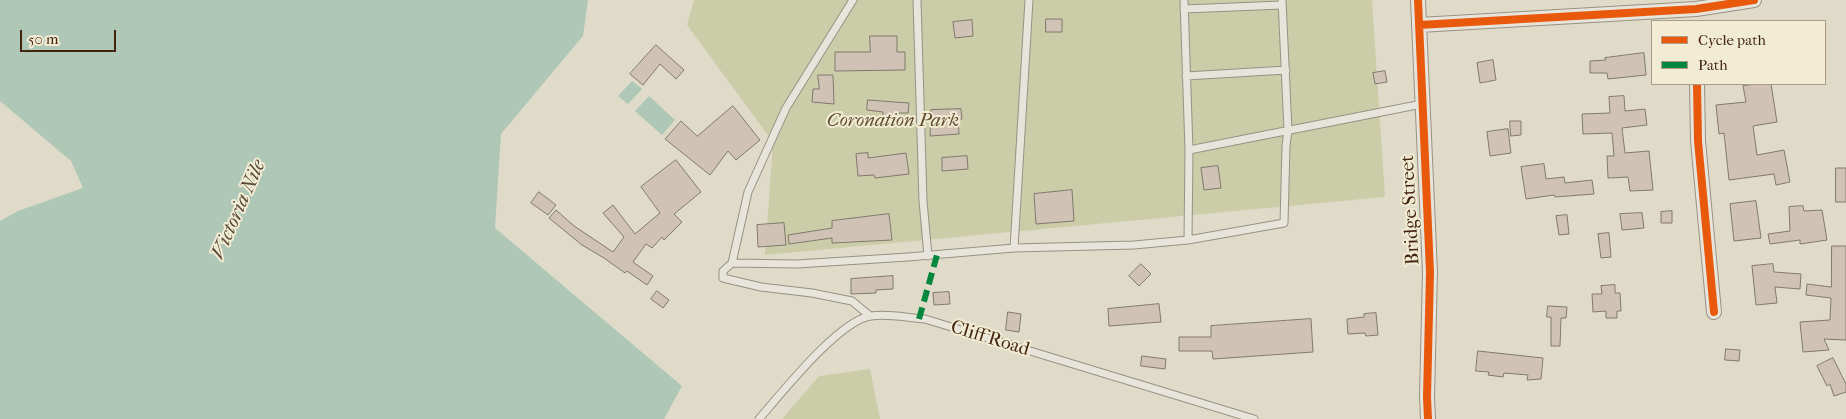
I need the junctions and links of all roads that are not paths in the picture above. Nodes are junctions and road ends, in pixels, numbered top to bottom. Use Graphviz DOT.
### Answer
graph roads {
  1 [pos="853,0"];
  2 [pos="918,0"];
  3 [pos="1029,0"];
  4 [pos="1184,0"];
  5 [pos="1418,0"];
  6 [pos="1754,0"];
  7 [pos="1282,3"];
  8 [pos="1184,9"];
  9 [pos="1696,10"];
  10 [pos="1419,25"];
  11 [pos="1286,70"];
  12 [pos="1186,76"];
  13 [pos="1697,85"];
  14 [pos="1422,104"];
  15 [pos="1288,130"];
  16 [pos="1189,150"];
  17 [pos="1188,240"];
  18 [pos="1014,248"];
  19 [pos="928,256"];
  20 [pos="732,263"];
  21 [pos="1714,312"];
  22 [pos="870,316"];
  23 [pos="759,419"];
  24 [pos="1254,419"];
  25 [pos="1428,419"];
  1 -- 20 [label="lane"];
  2 -- 19 [label="lane"];
  3 -- 18 [label="lane"];
  4 -- 8 [label="lane"];
  5 -- 10 [label="street, Bridge Street"];
  6 -- 9 [label="street"];
  7 -- 8 [label="lane"];
  7 -- 11 [label="lane"];
  8 -- 12 [label="lane"];
  9 -- 10 [label="street"];
  10 -- 14 [label="street, Bridge Street"];
  11 -- 12 [label="lane"];
  11 -- 15 [label="lane"];
  12 -- 16 [label="lane"];
  13 -- 21 [label="street"];
  14 -- 15 [label="lane"];
  14 -- 25 [label="street, Bridge Street"];
  15 -- 16 [label="lane"];
  15 -- 17 [label="lane"];
  16 -- 17 [label="lane"];
  17 -- 18 [label="lane"];
  18 -- 19 [label="lane"];
  19 -- 20 [label="lane"];
  20 -- 22 [label="lane"];
  22 -- 23 [label="lane"];
  22 -- 24 [label="lane, Cliff Road"];
}
